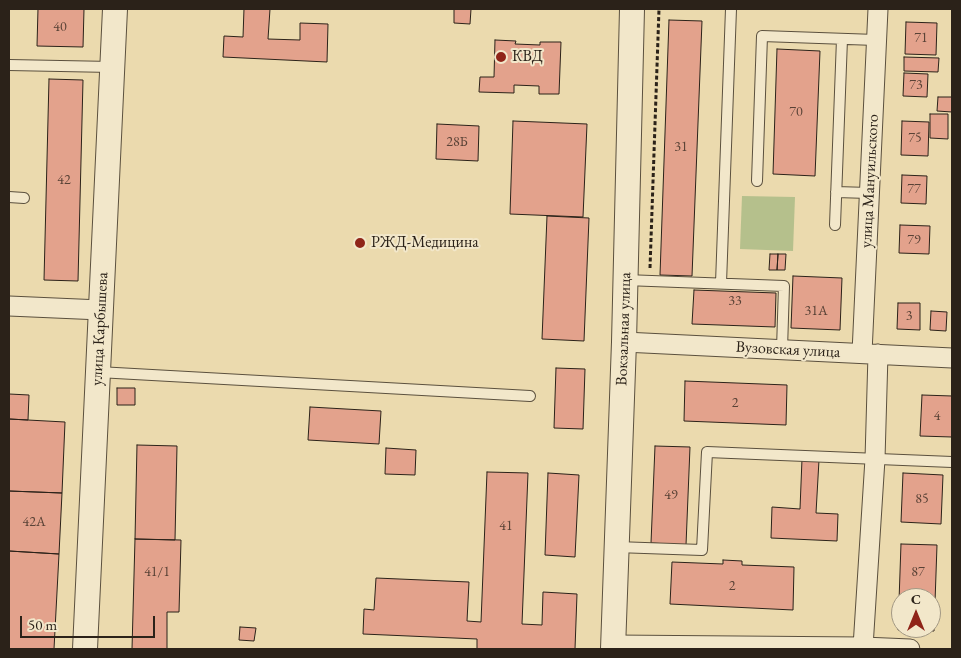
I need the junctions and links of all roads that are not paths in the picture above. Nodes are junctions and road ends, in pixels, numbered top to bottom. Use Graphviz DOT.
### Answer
graph roads {
  1 [pos="115,9"];
  2 [pos="632,9"];
  3 [pos="731,9"];
  4 [pos="878,9"];
  5 [pos="842,39"];
  6 [pos="876,40"];
  7 [pos="9,64"];
  8 [pos="112,67"];
  9 [pos="757,181"];
  10 [pos="836,192"];
  11 [pos="869,193"];
  12 [pos="9,197"];
  13 [pos="24,198"];
  14 [pos="835,225"];
  15 [pos="625,280"];
  16 [pos="721,283"];
  17 [pos="9,306"];
  18 [pos="101,310"];
  19 [pos="624,342"];
  20 [pos="782,350"];
  21 [pos="870,354"];
  22 [pos="952,358"];
  23 [pos="98,372"];
  24 [pos="530,396"];
  25 [pos="875,459"];
  26 [pos="952,462"];
  27 [pos="616,547"];
  28 [pos="613,647"];
  29 [pos="862,647"];
  30 [pos="717,648"];
  31 [pos="85,649"];
  32 [pos="910,649"];
  1 -- 8 [label="street, улица Карбышева"];
  2 -- 15 [label="street, Вокзальная улица"];
  3 -- 16 [label="lane"];
  4 -- 6 [label="street, улица Мануильского"];
  5 -- 6 [label="lane"];
  5 -- 9 [label="lane"];
  5 -- 10 [label="lane"];
  6 -- 11 [label="street, улица Мануильского"];
  7 -- 8 [label="lane"];
  8 -- 18 [label="street, улица Карбышева"];
  10 -- 11 [label="lane"];
  10 -- 14 [label="lane"];
  11 -- 21 [label="street, улица Мануильского"];
  12 -- 13 [label="lane"];
  15 -- 16 [label="lane"];
  15 -- 19 [label="street, Вокзальная улица"];
  16 -- 20 [label="lane"];
  17 -- 18 [label="street"];
  18 -- 23 [label="street, улица Карбышева"];
  19 -- 20 [label="street, Вузовская улица"];
  19 -- 27 [label="street, Вокзальная улица"];
  20 -- 21 [label="street, Вузовская улица"];
  21 -- 22 [label="street, Вузовская улица"];
  21 -- 25 [label="street, улица Мануильского"];
  23 -- 24 [label="lane"];
  23 -- 31 [label="street, улица Карбышева"];
  25 -- 26 [label="lane"];
  25 -- 27 [label="lane"];
  25 -- 29 [label="street, улица Мануильского"];
  27 -- 28 [label="street, Вокзальная улица"];
  28 -- 30 [label="street"];
  29 -- 30 [label="street"];
  29 -- 32 [label="street"];
}
